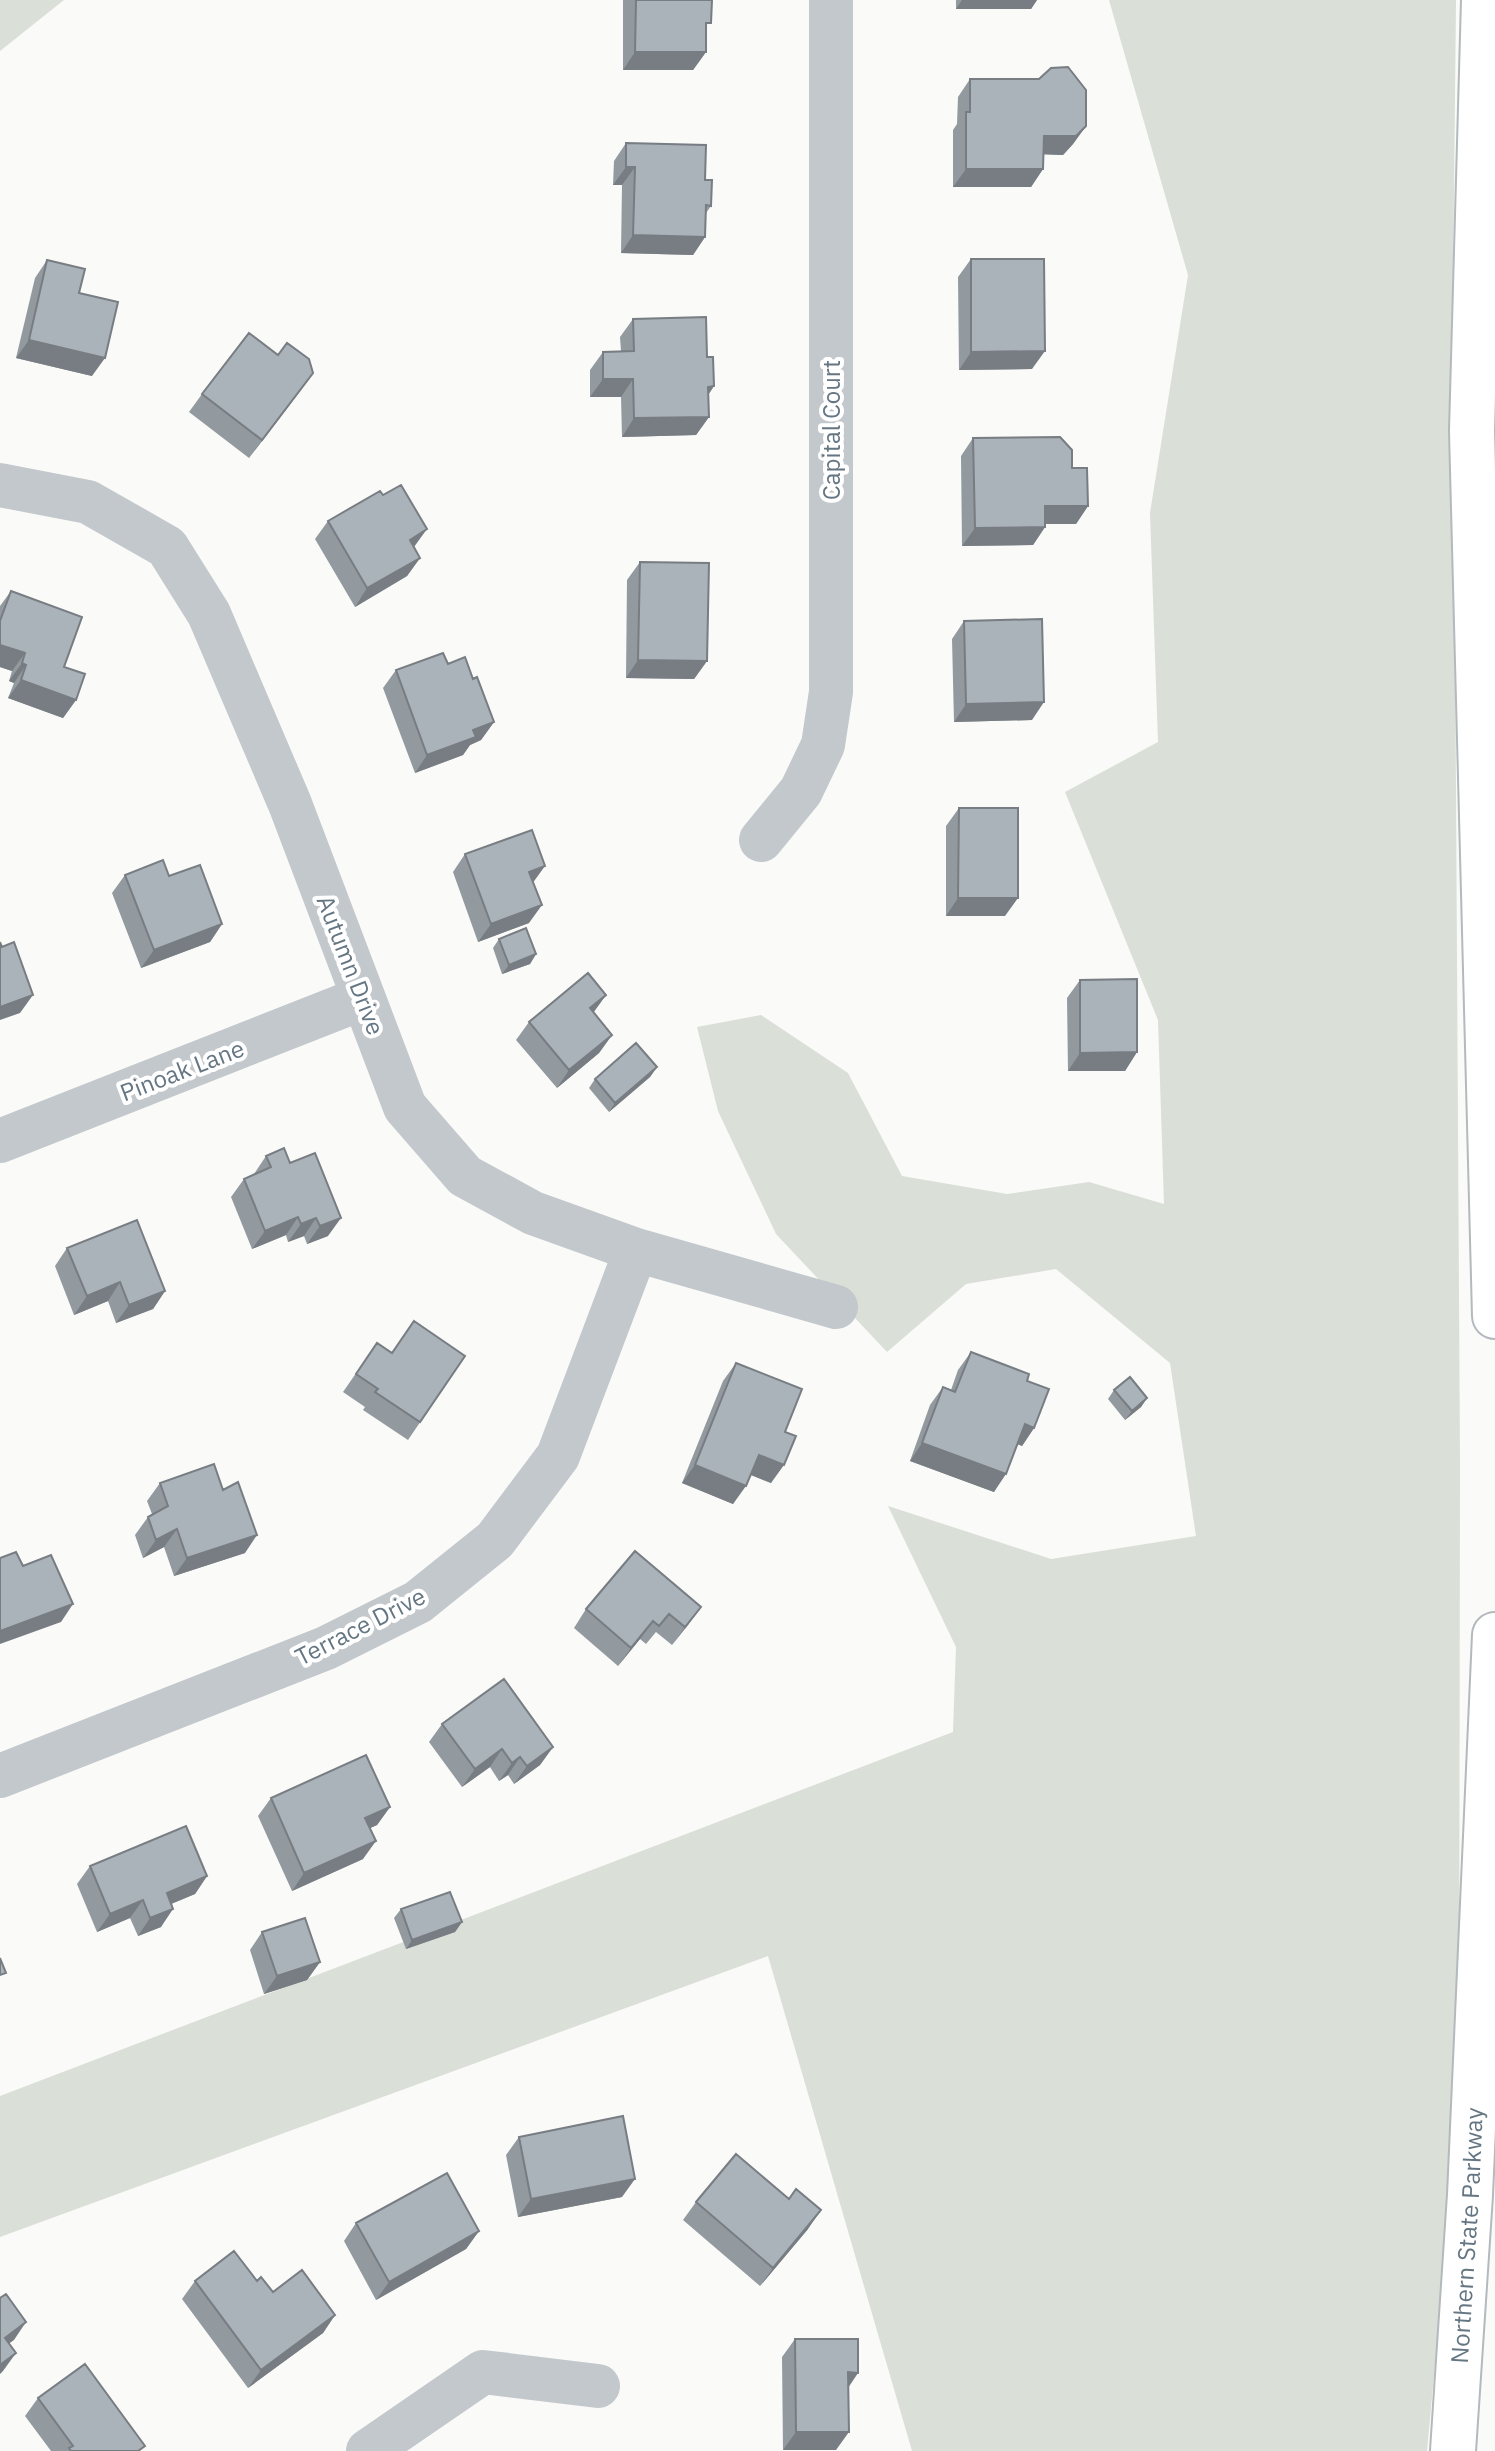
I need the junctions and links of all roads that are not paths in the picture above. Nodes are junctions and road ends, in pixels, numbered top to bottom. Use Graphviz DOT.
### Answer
graph roads {
  1 [pos="831,0"];
  2 [pos="1484,0"];
  3 [pos="0,485"];
  4 [pos="761,840"];
  5 [pos="363,998"];
  6 [pos="0,1141"];
  7 [pos="636,1250"];
  8 [pos="836,1307"];
  9 [pos="1495,1316"];
  10 [pos="1495,1635"];
  11 [pos="0,1776"];
  12 [pos="598,2386"];
  13 [pos="368,2451"];
  14 [pos="1453,2451"];
  1 -- 4 [label="street, Capital Court"];
  2 -- 9 [label="highway"];
  3 -- 5 [label="street, Autumn Drive"];
  5 -- 6 [label="street, Pinoak Lane"];
  5 -- 7 [label="street, Autumn Drive"];
  7 -- 8 [label="street, Autumn Drive"];
  7 -- 11 [label="street, Terrace Drive"];
  10 -- 14 [label="highway, Northern State Parkway"];
  12 -- 13 [label="street"];
}
